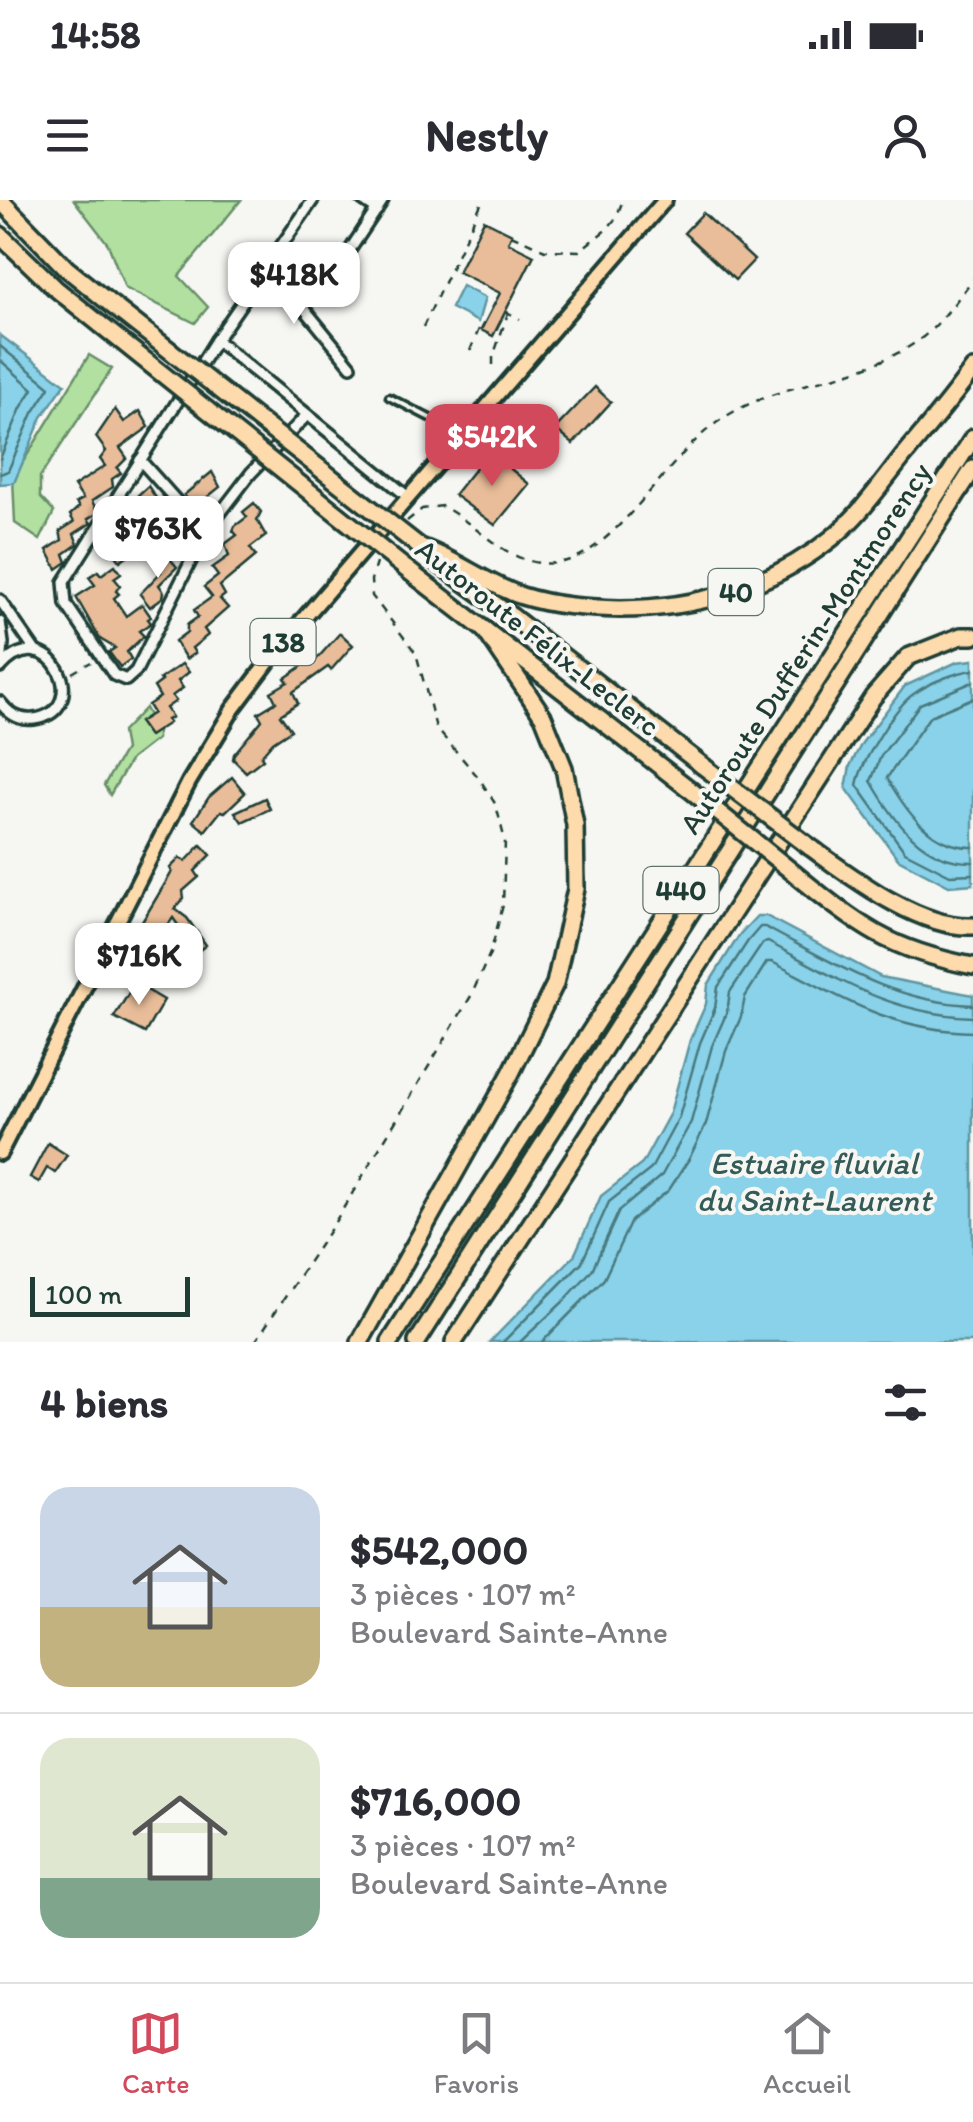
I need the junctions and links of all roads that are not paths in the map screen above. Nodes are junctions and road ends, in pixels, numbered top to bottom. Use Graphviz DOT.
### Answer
graph roads {
  1 [pos="0,200"];
  2 [pos="313,200"];
  3 [pos="362,200"];
  4 [pos="383,200"];
  5 [pos="664,200"];
  6 [pos="377,210"];
  7 [pos="0,236"];
  8 [pos="268,264"];
  9 [pos="340,265"];
  10 [pos="216,340"];
  11 [pos="351,366"];
  12 [pos="973,369"];
  13 [pos="389,397"];
  14 [pos="306,415"];
  15 [pos="461,434"];
  16 [pos="973,438"];
  17 [pos="140,460"];
  18 [pos="973,469"];
  19 [pos="407,496"];
  20 [pos="204,533"];
  21 [pos="420,547"];
  22 [pos="0,600"];
  23 [pos="0,622"];
  24 [pos="485,630"];
  25 [pos="973,636"];
  26 [pos="36,652"];
  27 [pos="0,668"];
  28 [pos="0,702"];
  29 [pos="11,714"];
  30 [pos="1,720"];
  31 [pos="973,926"];
  32 [pos="973,966"];
  33 [pos="0,1153"];
  34 [pos="360,1342"];
  35 [pos="390,1342"];
  36 [pos="417,1342"];
  37 [pos="454,1342"];
  1 -- 21 [label="highway, Autoroute Félix-Leclerc / 40, bridge"];
  2 -- 8 [label="street"];
  3 -- 6 [label="street"];
  4 -- 6 [label="street"];
  5 -- 15 [label="main road, 138"];
  6 -- 9 [label="street"];
  7 -- 24 [label="highway, Autoroute Félix-Leclerc, bridge"];
  8 -- 10 [label="street"];
  8 -- 11 [label="street"];
  10 -- 14 [label="street"];
  10 -- 17 [label="street"];
  12 -- 21 [label="highway, 40"];
  13 -- 15 [label="lane"];
  14 -- 19 [label="street"];
  14 -- 20 [label="street"];
  15 -- 19 [label="main road, 138"];
  16 -- 35 [label="highway, Autoroute Dufferin-Montmorency / 440"];
  17 -- 20 [label="street"];
  17 -- 20 [label="street"];
  18 -- 36 [label="highway, Autoroute Dufferin-Montmorency / 440"];
  19 -- 33 [label="main road, 138"];
  21 -- 31 [label="highway, bridge"];
  22 -- 26 [label="street"];
  23 -- 27 [label="street"];
  24 -- 32 [label="highway, Autoroute Félix-Leclerc, bridge"];
  24 -- 34 [label="highway"];
  25 -- 37 [label="highway"];
  26 -- 27 [label="street"];
  26 -- 29 [label="street"];
  28 -- 29 [label="street"];
  29 -- 30 [label="street"];
}
